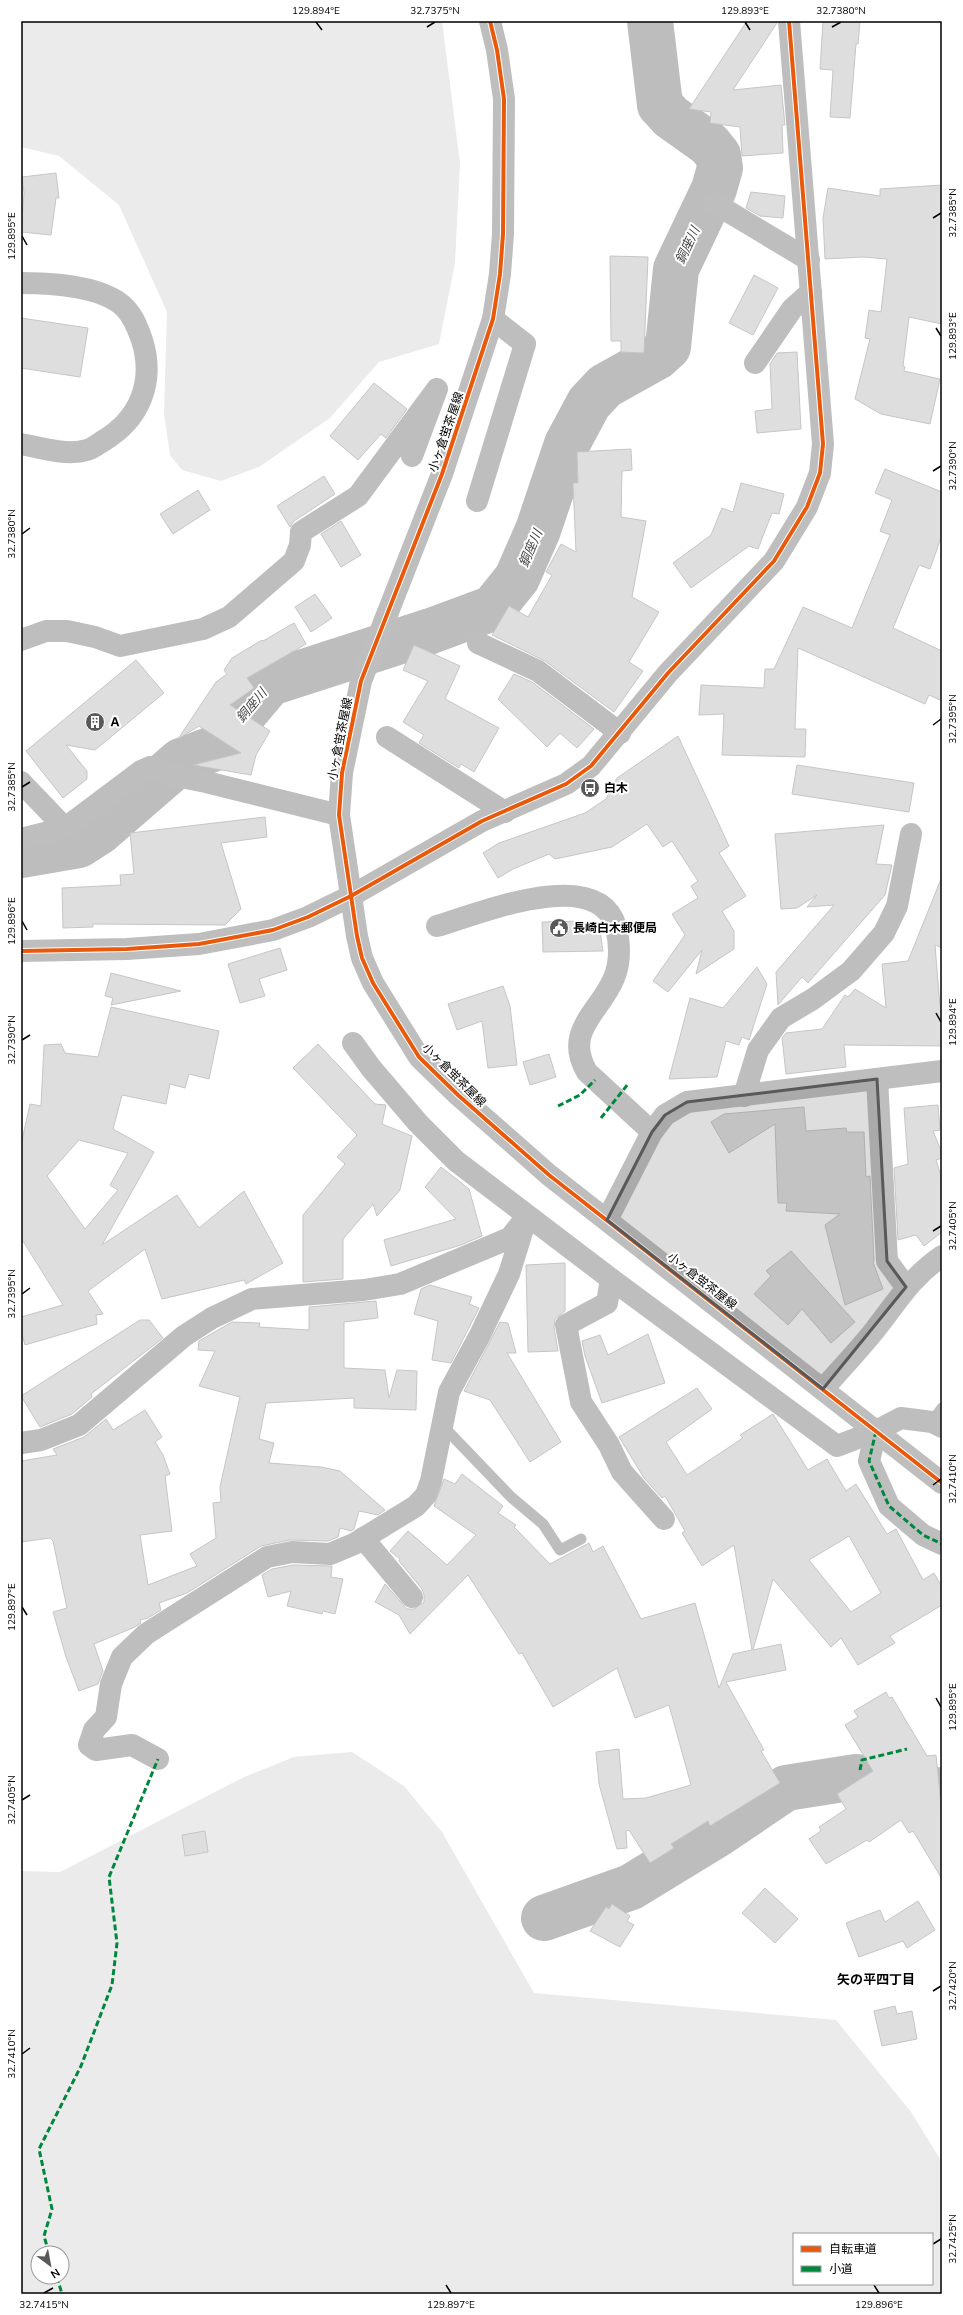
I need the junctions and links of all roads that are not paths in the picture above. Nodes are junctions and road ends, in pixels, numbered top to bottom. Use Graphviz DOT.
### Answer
graph roads {
  1 [pos="490,21"];
  2 [pos="789,21"];
  3 [pos="714,203"];
  4 [pos="808,260"];
  5 [pos="21,283"];
  6 [pos="811,292"];
  7 [pos="493,320"];
  8 [pos="755,363"];
  9 [pos="21,444"];
  10 [pos="412,456"];
  11 [pos="477,502"];
  12 [pos="21,640"];
  13 [pos="478,643"];
  14 [pos="620,733"];
  15 [pos="387,737"];
  16 [pos="21,782"];
  17 [pos="505,812"];
  18 [pos="339,815"];
  19 [pos="65,828"];
  20 [pos="911,834"];
  21 [pos="21,839"];
  22 [pos="351,896"];
  23 [pos="437,926"];
  24 [pos="21,951"];
  25 [pos="354,1043"];
  26 [pos="942,1071"];
  27 [pos="877,1079"];
  28 [pos="744,1096"];
  29 [pos="652,1132"];
  30 [pos="527,1216"];
  31 [pos="607,1220"];
  32 [pos="942,1256"];
  33 [pos="611,1279"];
  34 [pos="906,1287"];
  35 [pos="823,1389"];
  36 [pos="939,1419"];
  37 [pos="442,1425"];
  38 [pos="876,1431"];
  39 [pos="21,1443"];
  40 [pos="942,1484"];
  41 [pos="664,1519"];
  42 [pos="363,1538"];
  43 [pos="581,1539"];
  44 [pos="942,1544"];
  45 [pos="412,1597"];
  46 [pos="158,1759"];
  1 -- 7 [label="street, 小ヶ倉蛍茶屋線"];
  2 -- 4 [label="street"];
  3 -- 4 [label="street"];
  4 -- 6 [label="street"];
  5 -- 9 [label="street"];
  6 -- 8 [label="street"];
  6 -- 14 [label="street"];
  7 -- 11 [label="street"];
  7 -- 18 [label="street, 小ヶ倉蛍茶屋線"];
  10 -- 12 [label="street"];
  13 -- 14 [label="street"];
  14 -- 17 [label="street"];
  15 -- 17 [label="street"];
  16 -- 19 [label="street"];
  17 -- 22 [label="street"];
  18 -- 19 [label="street"];
  18 -- 22 [label="street, 小ヶ倉蛍茶屋線"];
  19 -- 21 [label="street"];
  20 -- 28 [label="street"];
  22 -- 24 [label="street"];
  22 -- 31 [label="street, 小ヶ倉蛍茶屋線"];
  23 -- 29 [label="street"];
  25 -- 30 [label="street"];
  26 -- 27 [label="street"];
  27 -- 28 [label="street"];
  27 -- 34 [label="street"];
  28 -- 29 [label="street"];
  29 -- 31 [label="street"];
  30 -- 33 [label="street"];
  30 -- 37 [label="street"];
  30 -- 39 [label="street"];
  31 -- 35 [label="street, 小ヶ倉蛍茶屋線"];
  32 -- 34 [label="street"];
  33 -- 38 [label="street"];
  33 -- 41 [label="street"];
  34 -- 35 [label="street"];
  35 -- 38 [label="street, 小ヶ倉蛍茶屋線"];
  36 -- 38 [label="street"];
  37 -- 42 [label="street"];
  37 -- 43 [label="lane"];
  38 -- 40 [label="street, 小ヶ倉蛍茶屋線"];
  38 -- 44 [label="street"];
  42 -- 45 [label="street"];
  42 -- 46 [label="street"];
}
